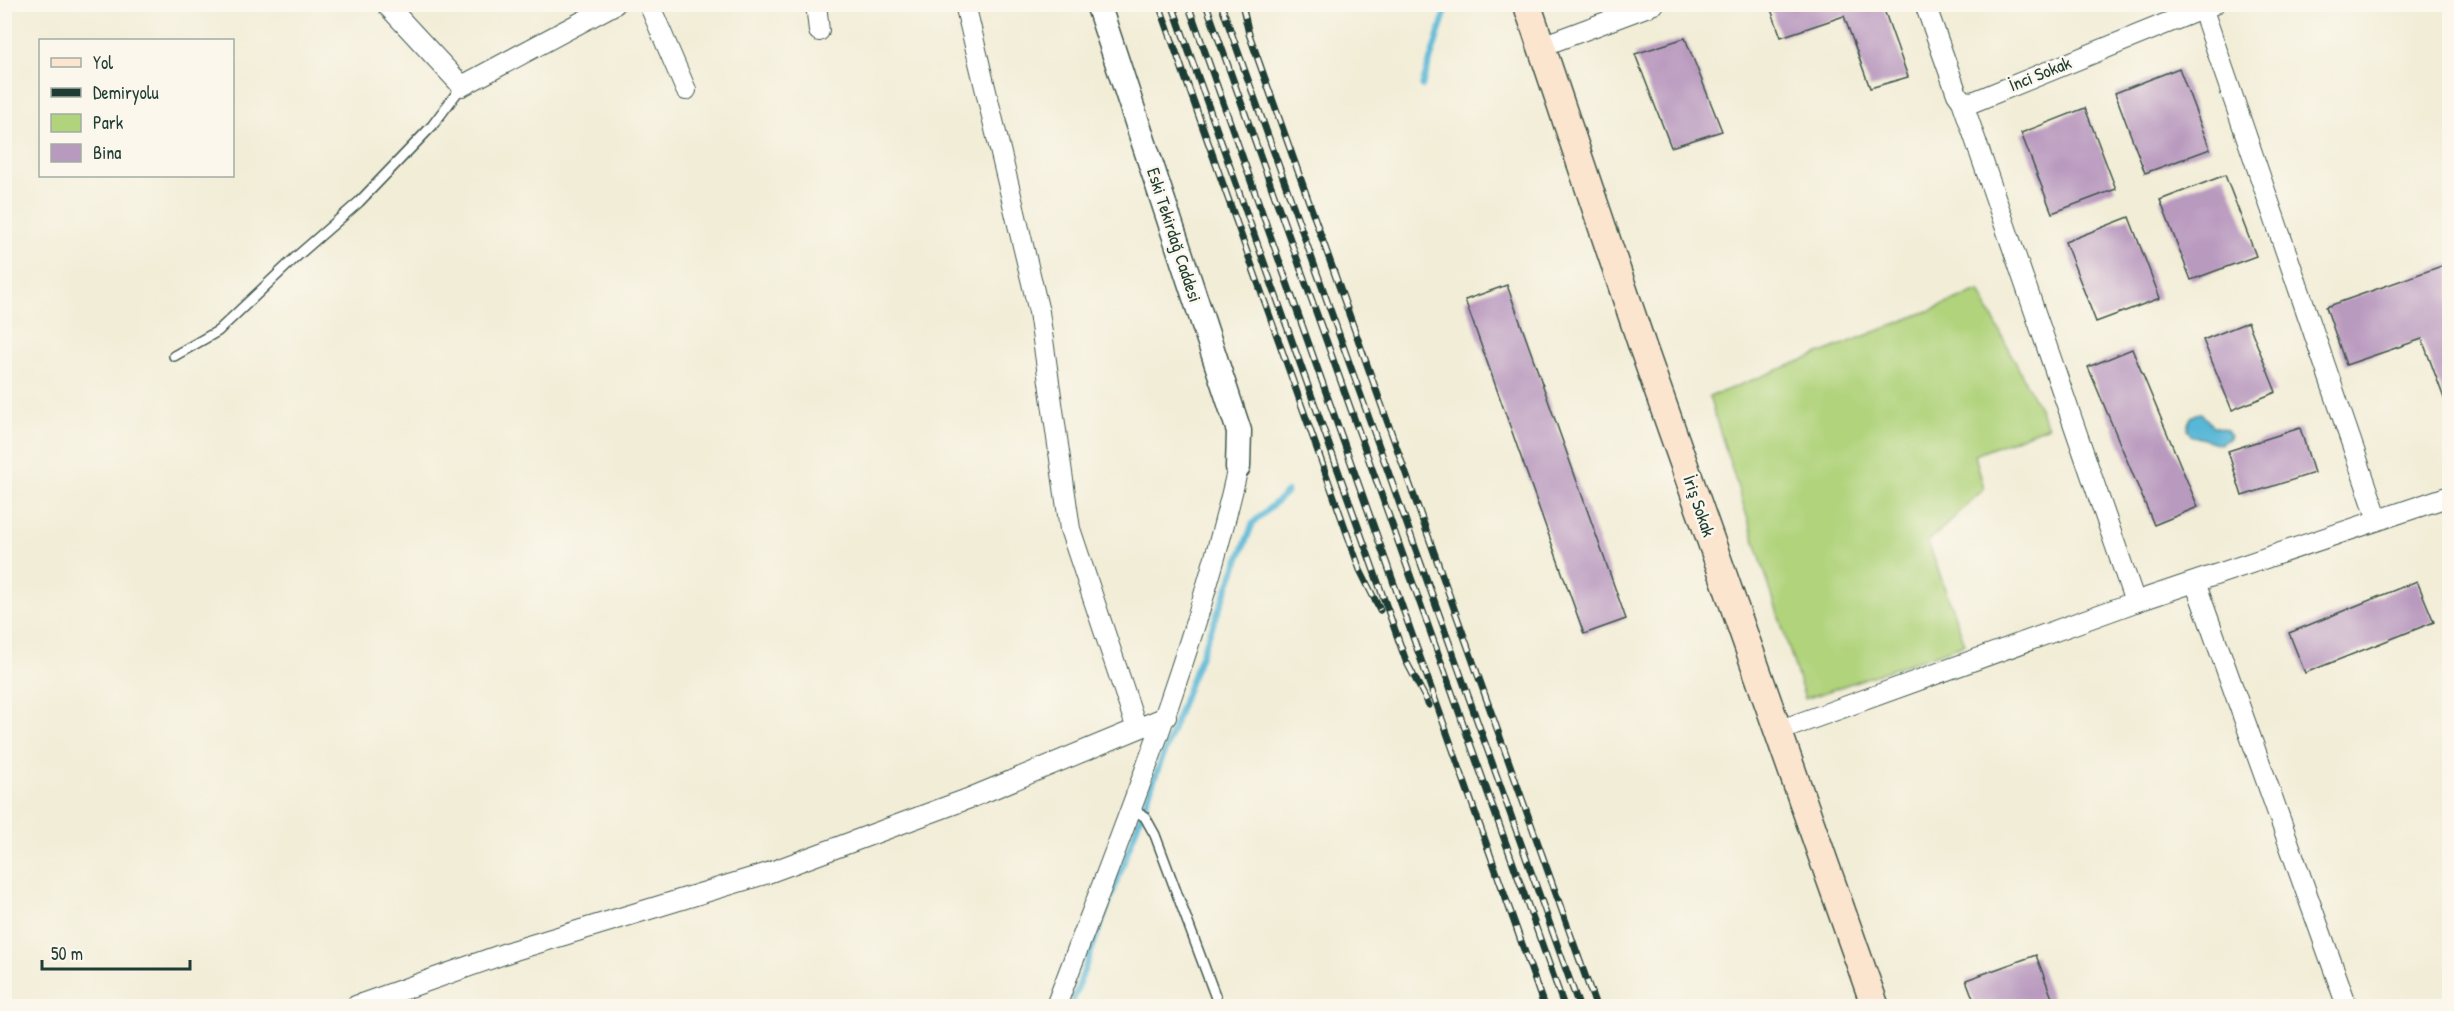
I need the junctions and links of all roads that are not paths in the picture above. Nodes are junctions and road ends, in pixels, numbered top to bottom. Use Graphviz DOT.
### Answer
graph roads {
  1 [pos="386,4"];
  2 [pos="615,4"];
  3 [pos="649,4"];
  4 [pos="816,4"];
  5 [pos="965,4"];
  6 [pos="1098,4"];
  7 [pos="1527,4"];
  8 [pos="1654,4"];
  9 [pos="1925,4"];
  10 [pos="2208,7"];
  11 [pos="819,31"];
  12 [pos="1542,46"];
  13 [pos="462,86"];
  14 [pos="686,90"];
  15 [pos="1962,101"];
  16 [pos="174,356"];
  17 [pos="1238,467"];
  18 [pos="2450,496"];
  19 [pos="2378,520"];
  20 [pos="2195,582"];
  21 [pos="2135,602"];
  22 [pos="1166,717"];
  23 [pos="1137,729"];
  24 [pos="1778,731"];
  25 [pos="1137,811"];
  26 [pos="356,1006"];
  27 [pos="1056,1006"];
  28 [pos="1219,1006"];
  29 [pos="1875,1006"];
  30 [pos="2347,1006"];
  1 -- 13 [label="street"];
  2 -- 13 [label="street"];
  3 -- 14 [label="street"];
  4 -- 11 [label="street"];
  5 -- 23 [label="street"];
  6 -- 17 [label="street, Eski Tekirdağ Caddesi"];
  7 -- 12 [label="main road, İriş Sokak"];
  8 -- 12 [label="street"];
  9 -- 15 [label="street"];
  10 -- 15 [label="street, İnci Sokak"];
  10 -- 19 [label="street"];
  12 -- 24 [label="main road, İriş Sokak"];
  13 -- 16 [label="lane"];
  15 -- 21 [label="street"];
  17 -- 22 [label="street"];
  18 -- 19 [label="street"];
  19 -- 20 [label="street"];
  20 -- 21 [label="street"];
  20 -- 30 [label="street"];
  21 -- 24 [label="street"];
  22 -- 23 [label="street"];
  22 -- 25 [label="street"];
  23 -- 26 [label="street"];
  24 -- 29 [label="main road, İriş Sokak"];
  25 -- 27 [label="street"];
  25 -- 28 [label="lane"];
}
